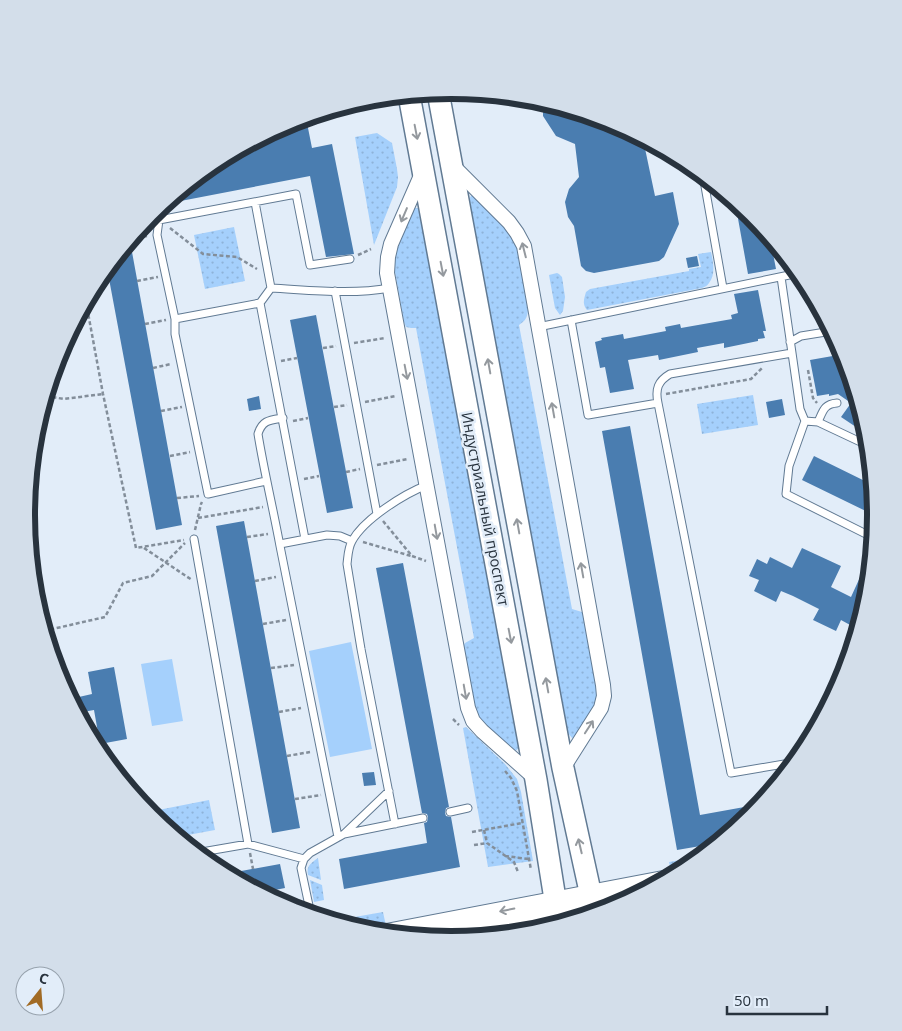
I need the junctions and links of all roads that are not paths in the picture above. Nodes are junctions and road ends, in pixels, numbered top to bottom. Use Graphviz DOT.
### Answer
graph roads {
  1 [pos="439,99"];
  2 [pos="410,102"];
  3 [pos="452,165"];
  4 [pos="423,170"];
  5 [pos="705,186"];
  6 [pos="254,202"];
  7 [pos="159,220"];
  8 [pos="350,258"];
  9 [pos="790,274"];
  10 [pos="781,277"];
  11 [pos="271,288"];
  12 [pos="390,288"];
  13 [pos="724,288"];
  14 [pos="336,291"];
  15 [pos="260,303"];
  16 [pos="175,319"];
  17 [pos="571,320"];
  18 [pos="538,326"];
  19 [pos="824,332"];
  20 [pos="790,342"];
  21 [pos="792,353"];
  22 [pos="657,399"];
  23 [pos="837,403"];
  24 [pos="283,420"];
  25 [pos="805,420"];
  26 [pos="818,422"];
  27 [pos="860,442"];
  28 [pos="266,481"];
  29 [pos="427,485"];
  30 [pos="377,514"];
  31 [pos="866,534"];
  32 [pos="194,539"];
  33 [pos="305,539"];
  34 [pos="352,541"];
  35 [pos="280,544"];
  36 [pos="785,764"];
  37 [pos="563,768"];
  38 [pos="536,780"];
  39 [pos="389,790"];
  40 [pos="468,808"];
  41 [pos="450,812"];
  42 [pos="423,818"];
  43 [pos="395,824"];
  44 [pos="341,835"];
  45 [pos="248,844"];
  46 [pos="206,851"];
  47 [pos="304,859"];
  48 [pos="618,896"];
  49 [pos="593,905"];
  50 [pos="309,906"];
  51 [pos="558,913"];
  52 [pos="416,930"];
  53 [pos="465,931"];
  1 -- 3 [label="main road, Индустриальный проспект"];
  2 -- 4 [label="main road, Индустриальный проспект, one-way"];
  18 -- 3 [label="street, one-way"];
  37 -- 3 [label="main road, Индустриальный проспект, one-way"];
  4 -- 12 [label="street, one-way"];
  4 -- 38 [label="main road, Индустриальный проспект, one-way"];
  5 -- 13 [label="lane"];
  6 -- 7 [label="lane"];
  6 -- 8 [label="lane"];
  6 -- 11 [label="lane"];
  7 -- 16 [label="lane"];
  9 -- 10 [label="lane"];
  10 -- 13 [label="lane"];
  10 -- 20 [label="lane"];
  11 -- 14 [label="lane"];
  11 -- 15 [label="lane"];
  12 -- 14 [label="lane"];
  12 -- 29 [label="street, one-way"];
  13 -- 17 [label="lane"];
  14 -- 30 [label="lane"];
  15 -- 16 [label="lane"];
  15 -- 24 [label="lane"];
  16 -- 28 [label="lane"];
  17 -- 18 [label="lane"];
  17 -- 22 [label="lane"];
  37 -- 18 [label="street, one-way"];
  19 -- 20 [label="lane"];
  20 -- 21 [label="lane"];
  21 -- 22 [label="lane"];
  21 -- 25 [label="lane"];
  22 -- 36 [label="lane"];
  23 -- 26 [label="lane"];
  24 -- 28 [label="lane"];
  24 -- 33 [label="lane"];
  25 -- 26 [label="lane"];
  25 -- 31 [label="lane"];
  26 -- 27 [label="lane"];
  28 -- 35 [label="lane"];
  29 -- 30 [label="lane"];
  29 -- 38 [label="street, one-way"];
  30 -- 34 [label="lane"];
  32 -- 45 [label="lane"];
  33 -- 34 [label="lane"];
  33 -- 35 [label="lane"];
  34 -- 39 [label="lane"];
  35 -- 44 [label="lane"];
  49 -- 37 [label="main road, Индустриальный проспект, one-way"];
  38 -- 51 [label="main road, Индустриальный проспект"];
  39 -- 43 [label="lane"];
  39 -- 44 [label="lane"];
  40 -- 41 [label="lane"];
  42 -- 43 [label="lane"];
  43 -- 44 [label="lane"];
  44 -- 47 [label="lane"];
  45 -- 46 [label="lane"];
  45 -- 47 [label="lane"];
  47 -- 50 [label="lane"];
  48 -- 49 [label="street"];
  49 -- 51 [label="street"];
  51 -- 52 [label="street, one-way"];
  51 -- 53 [label="street"];
}
